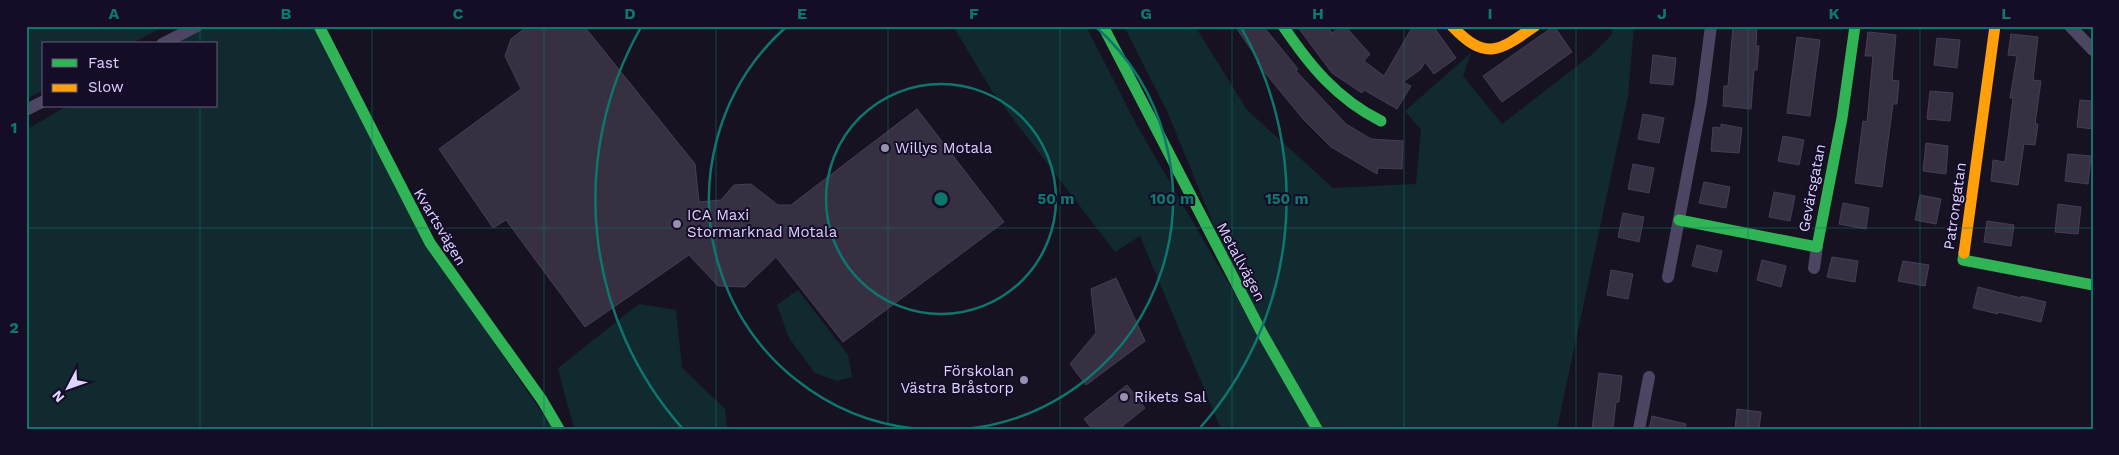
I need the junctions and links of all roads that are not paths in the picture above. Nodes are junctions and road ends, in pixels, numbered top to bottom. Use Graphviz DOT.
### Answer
graph roads {
  1 [pos="197,26"];
  2 [pos="319,26"];
  3 [pos="1102,26"];
  4 [pos="1283,26"];
  5 [pos="1452,26"];
  6 [pos="1535,26"];
  7 [pos="1711,26"];
  8 [pos="1854,26"];
  9 [pos="1995,26"];
  10 [pos="2070,26"];
  11 [pos="166,42"];
  12 [pos="2093,50"];
  13 [pos="42,102"];
  14 [pos="26,110"];
  15 [pos="1381,121"];
  16 [pos="1679,220"];
  17 [pos="1817,247"];
  18 [pos="1814,268"];
  19 [pos="1668,277"];
  20 [pos="2093,285"];
  21 [pos="1649,377"];
  22 [pos="559,429"];
  23 [pos="1317,429"];
  24 [pos="1639,429"];
  1 -- 11 [label="street"];
  2 -- 22 [label="street, Kvartsvägen"];
  3 -- 23 [label="street, Metallvägen"];
  4 -- 15 [label="street"];
  5 -- 6 [label="street"];
  7 -- 16 [label="street"];
  8 -- 17 [label="street, Gevärsgatan"];
  9 -- 20 [label="street, Patrongatan"];
  10 -- 12 [label="street"];
  13 -- 14 [label="street"];
  16 -- 17 [label="street, Gevärsgatan"];
  16 -- 19 [label="street"];
  17 -- 18 [label="street"];
  21 -- 24 [label="street"];
}
